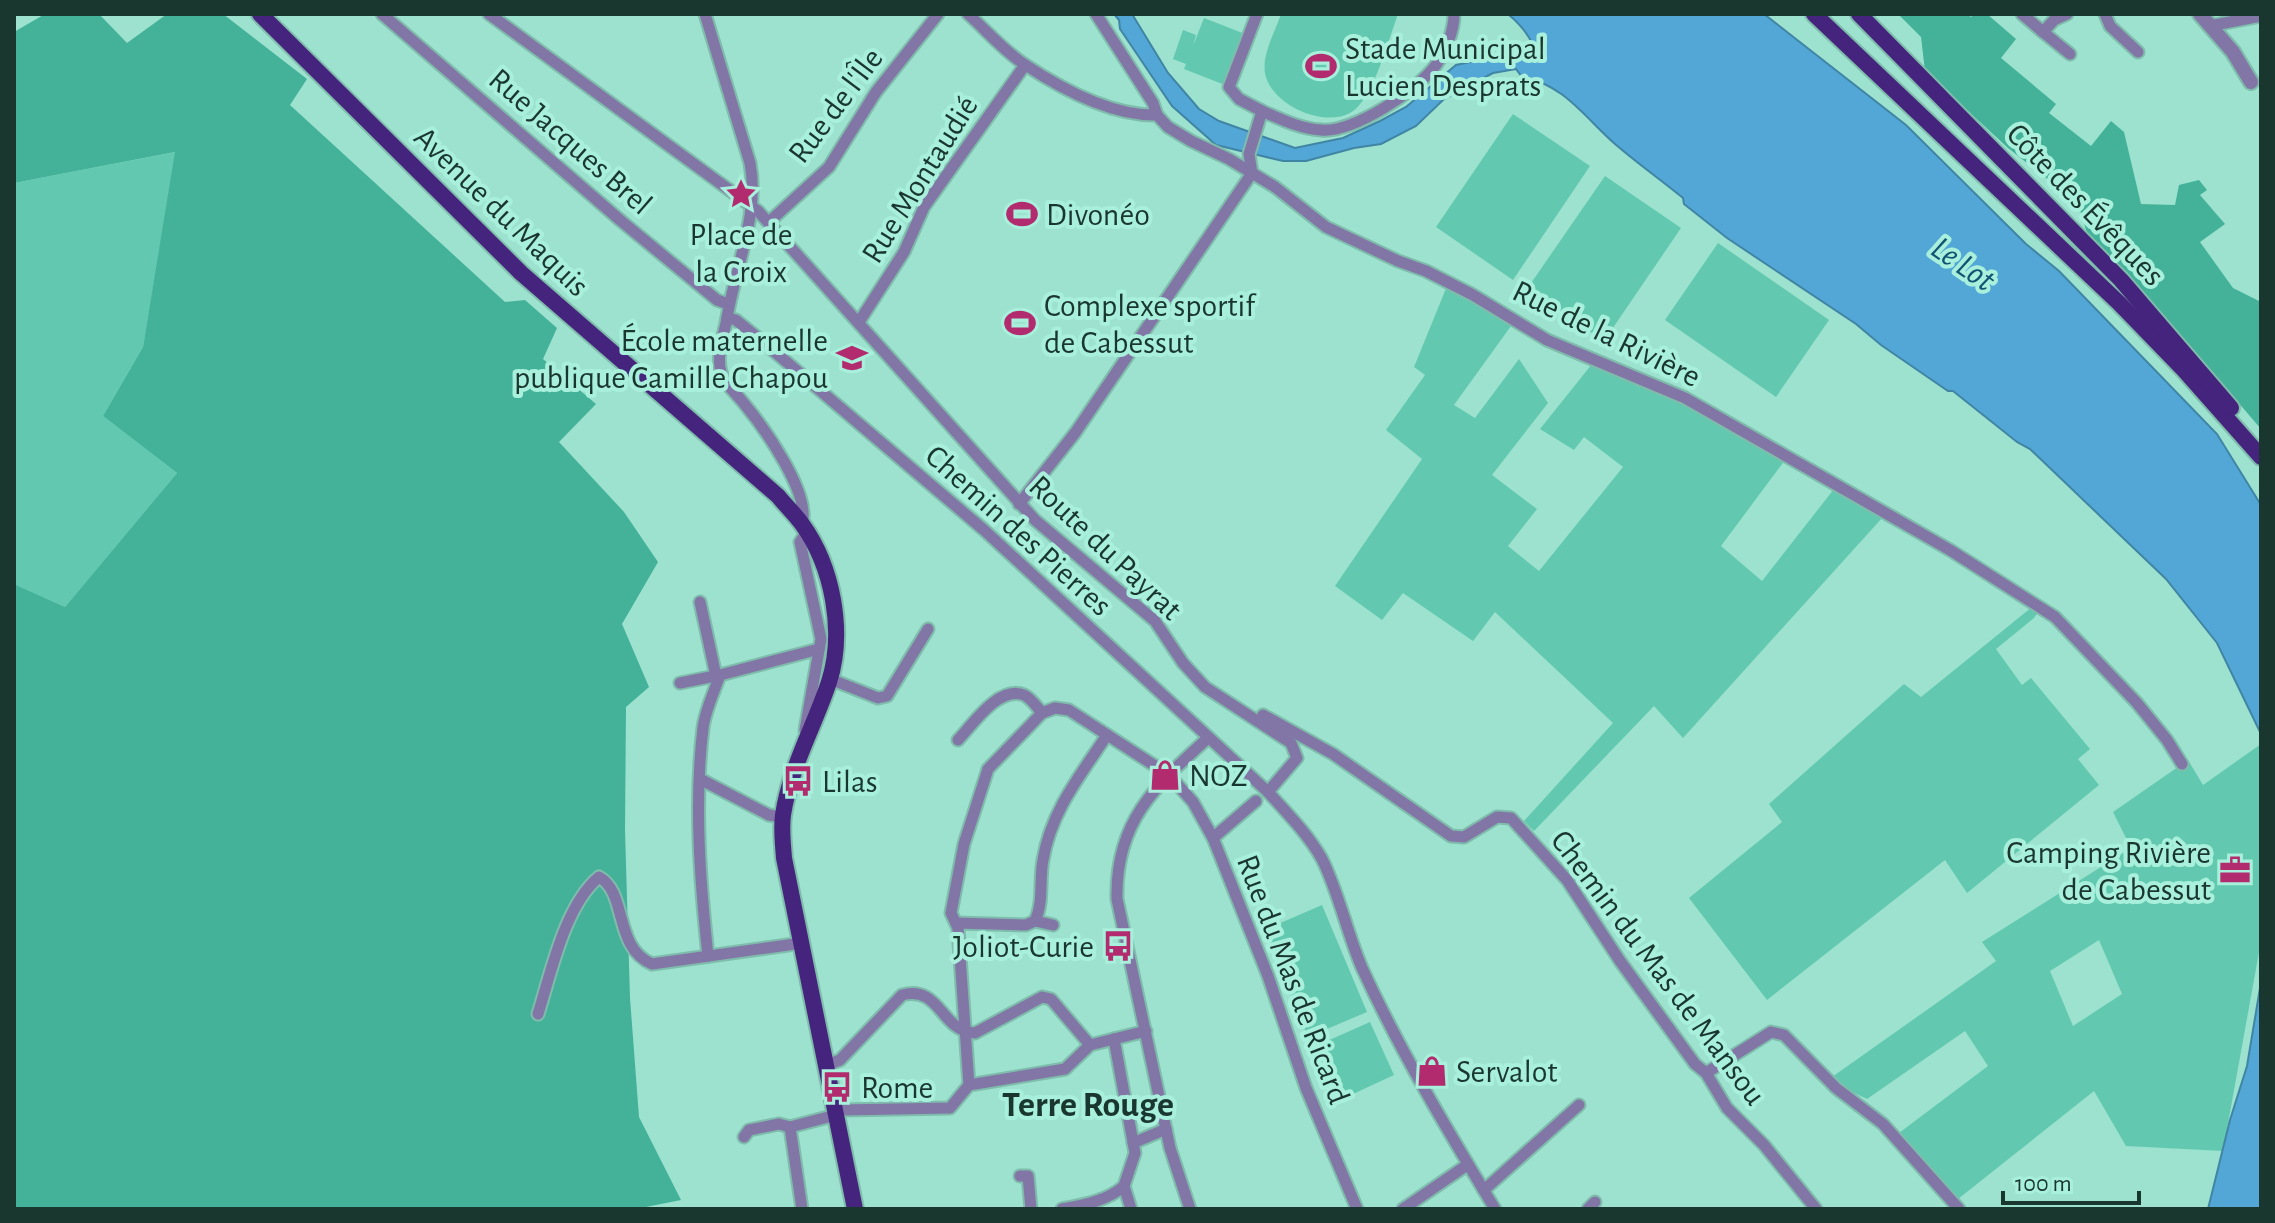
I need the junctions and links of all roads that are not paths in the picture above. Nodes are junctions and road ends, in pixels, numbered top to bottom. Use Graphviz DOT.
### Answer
graph roads {
  1 [pos="260,14"];
  2 [pos="382,14"];
  3 [pos="489,14"];
  4 [pos="705,14"];
  5 [pos="938,14"];
  6 [pos="968,14"];
  7 [pos="1096,14"];
  8 [pos="1257,14"];
  9 [pos="1454,14"];
  10 [pos="1814,14"];
  11 [pos="1859,14"];
  12 [pos="2022,14"];
  13 [pos="2067,14"];
  14 [pos="2106,14"];
  15 [pos="2261,16"];
  16 [pos="2208,25"];
  17 [pos="2043,32"];
  18 [pos="2138,52"];
  19 [pos="2070,54"];
  20 [pos="1025,65"];
  21 [pos="2261,95"];
  22 [pos="1262,111"];
  23 [pos="1157,115"];
  24 [pos="1252,173"];
  25 [pos="753,206"];
  26 [pos="769,222"];
  27 [pos="728,304"];
  28 [pos="727,318"];
  29 [pos="859,322"];
  30 [pos="2229,423"];
  31 [pos="2261,443"];
  32 [pos="2261,457"];
  33 [pos="2261,470"];
  34 [pos="1019,504"];
  35 [pos="804,528"];
  36 [pos="700,602"];
  37 [pos="928,629"];
  38 [pos="819,649"];
  39 [pos="718,676"];
  40 [pos="1195,676"];
  41 [pos="830,679"];
  42 [pos="680,683"];
  43 [pos="1042,713"];
  44 [pos="810,732"];
  45 [pos="1107,735"];
  46 [pos="1208,738"];
  47 [pos="958,740"];
  48 [pos="2182,764"];
  49 [pos="1169,775"];
  50 [pos="700,779"];
  51 [pos="1272,789"];
  52 [pos="1256,801"];
  53 [pos="783,817"];
  54 [pos="1213,838"];
  55 [pos="1035,921"];
  56 [pos="956,923"];
  57 [pos="1053,925"];
  58 [pos="802,943"];
  59 [pos="708,956"];
  60 [pos="538,1014"];
  61 [pos="1146,1031"];
  62 [pos="966,1033"];
  63 [pos="1114,1039"];
  64 [pos="1090,1045"];
  65 [pos="827,1065"];
  66 [pos="1706,1073"];
  67 [pos="969,1085"];
  68 [pos="1579,1105"];
  69 [pos="835,1113"];
  70 [pos="790,1127"];
  71 [pos="1166,1129"];
  72 [pos="744,1137"];
  73 [pos="1133,1143"];
  74 [pos="1467,1165"];
  75 [pos="1020,1176"];
  76 [pos="1124,1186"];
  77 [pos="1484,1190"];
  78 [pos="802,1209"];
  79 [pos="855,1209"];
  80 [pos="1031,1209"];
  81 [pos="1062,1209"];
  82 [pos="1131,1209"];
  83 [pos="1190,1209"];
  84 [pos="1357,1209"];
  85 [pos="1403,1209"];
  86 [pos="1495,1209"];
  87 [pos="1816,1209"];
  88 [pos="1959,1209"];
  1 -- 35 [label="main road, Avenue du Maquis"];
  2 -- 27 [label="street, Rue Jacques Brel"];
  3 -- 25 [label="street"];
  4 -- 25 [label="street"];
  5 -- 26 [label="street, Rue de l'Île"];
  6 -- 20 [label="street, Rue de la Rivière"];
  7 -- 23 [label="street"];
  8 -- 22 [label="street"];
  9 -- 22 [label="street"];
  10 -- 30 [label="main road"];
  11 -- 31 [label="main road, Côte des Évêques"];
  12 -- 17 [label="street"];
  13 -- 17 [label="street"];
  14 -- 18 [label="street"];
  15 -- 16 [label="street"];
  16 -- 21 [label="street"];
  17 -- 19 [label="street"];
  20 -- 23 [label="street, Rue de la Rivière"];
  20 -- 29 [label="street, Rue Montaudié"];
  22 -- 24 [label="street"];
  23 -- 24 [label="street, Rue de la Rivière"];
  24 -- 34 [label="street"];
  24 -- 48 [label="street, Rue de la Rivière"];
  25 -- 26 [label="street"];
  25 -- 27 [label="street"];
  26 -- 29 [label="street, Route du Payrat"];
  27 -- 28 [label="street"];
  28 -- 35 [label="street"];
  28 -- 46 [label="street, Chemin des Pierres"];
  29 -- 34 [label="street, Route du Payrat"];
  30 -- 32 [label="main road"];
  30 -- 33 [label="main road"];
  34 -- 40 [label="street, Route du Payrat"];
  35 -- 38 [label="street"];
  35 -- 41 [label="main road, Avenue du Maquis"];
  36 -- 39 [label="street"];
  37 -- 41 [label="street"];
  38 -- 39 [label="street"];
  38 -- 44 [label="street"];
  39 -- 42 [label="street"];
  39 -- 50 [label="street"];
  40 -- 51 [label="street, Route du Payrat"];
  40 -- 66 [label="street, Chemin du Mas de Mansou"];
  41 -- 44 [label="main road, Avenue du Maquis"];
  43 -- 45 [label="street, Rue du Mas de Ricard"];
  43 -- 47 [label="street"];
  43 -- 56 [label="street"];
  44 -- 53 [label="main road, Avenue du Maquis"];
  45 -- 49 [label="street, Rue du Mas de Ricard"];
  45 -- 55 [label="street"];
  46 -- 49 [label="street"];
  46 -- 51 [label="street, Chemin des Pierres"];
  49 -- 54 [label="street, Rue du Mas de Ricard"];
  49 -- 61 [label="street"];
  50 -- 53 [label="street"];
  50 -- 59 [label="street"];
  51 -- 74 [label="street"];
  52 -- 54 [label="street"];
  53 -- 58 [label="main road, Avenue du Maquis"];
  54 -- 84 [label="street, Rue du Mas de Ricard"];
  55 -- 56 [label="street"];
  55 -- 57 [label="street"];
  56 -- 62 [label="street"];
  58 -- 59 [label="street"];
  58 -- 65 [label="main road, Avenue du Maquis"];
  59 -- 60 [label="street"];
  61 -- 63 [label="street"];
  61 -- 71 [label="street"];
  62 -- 64 [label="street"];
  62 -- 65 [label="street"];
  62 -- 67 [label="street"];
  63 -- 64 [label="street"];
  63 -- 73 [label="street"];
  64 -- 67 [label="street"];
  65 -- 69 [label="main road, Avenue du Maquis"];
  66 -- 87 [label="street, Chemin du Mas de Mansou"];
  66 -- 88 [label="street"];
  67 -- 69 [label="street"];
  68 -- 77 [label="street"];
  69 -- 70 [label="street"];
  69 -- 79 [label="main road, Avenue du Maquis"];
  70 -- 72 [label="street"];
  70 -- 78 [label="street"];
  71 -- 73 [label="street"];
  71 -- 83 [label="street"];
  73 -- 76 [label="street"];
  74 -- 77 [label="street"];
  74 -- 85 [label="street"];
  75 -- 80 [label="street"];
  76 -- 81 [label="street"];
  76 -- 82 [label="street"];
  77 -- 86 [label="street"];
}
